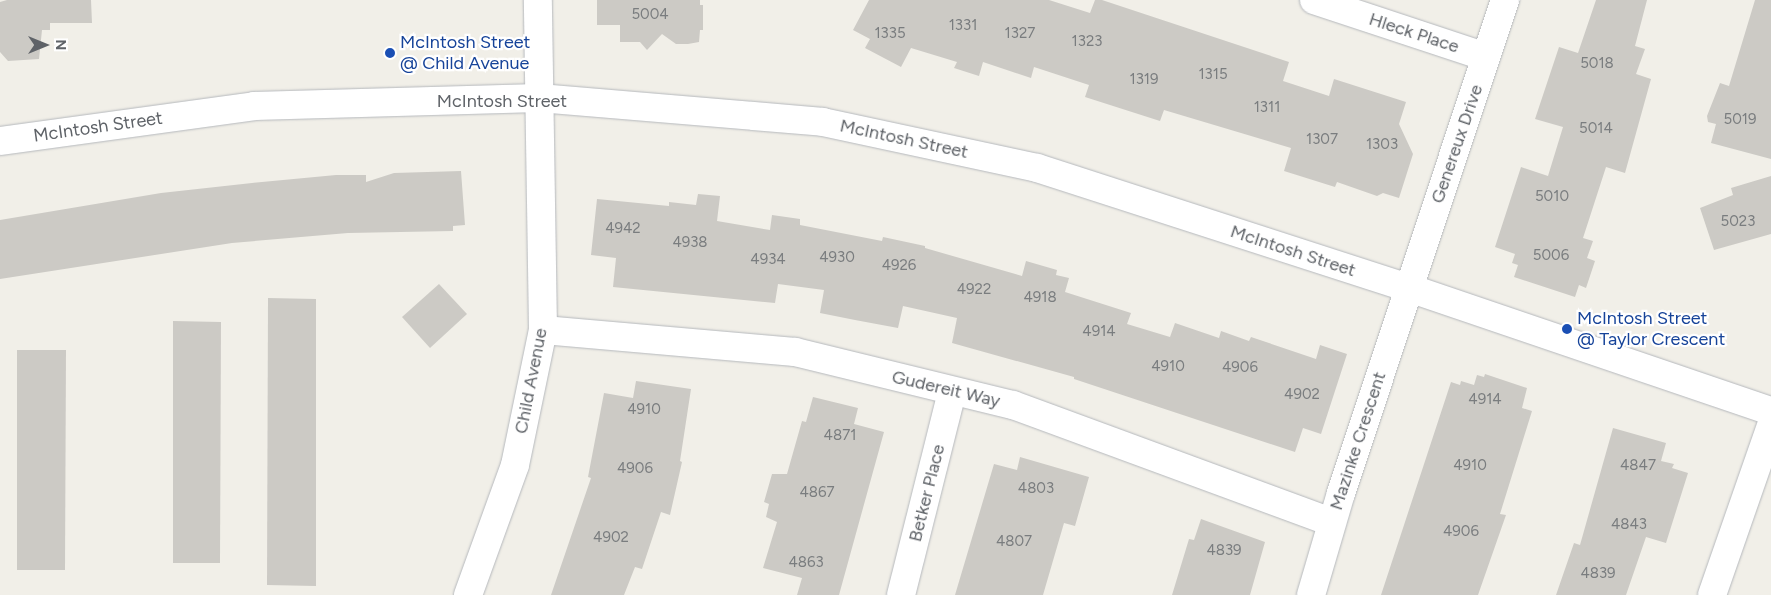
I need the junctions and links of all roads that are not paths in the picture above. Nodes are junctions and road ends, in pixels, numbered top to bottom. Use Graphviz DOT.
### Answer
graph roads {
  1 [pos="538,0"];
  2 [pos="1314,0"];
  3 [pos="1505,0"];
  4 [pos="1486,57"];
  5 [pos="538,98"];
  6 [pos="0,141"];
  7 [pos="1409,288"];
  8 [pos="542,330"];
  9 [pos="952,392"];
  10 [pos="1771,411"];
  11 [pos="1771,426"];
  12 [pos="1332,522"];
  13 [pos="468,595"];
  14 [pos="902,595"];
  15 [pos="1311,595"];
  16 [pos="1712,595"];
  1 -- 5 [label="street, Child Avenue"];
  2 -- 4 [label="street, Hleck Place"];
  3 -- 4 [label="street, Genereux Drive"];
  4 -- 7 [label="street, Genereux Drive"];
  5 -- 6 [label="street, McIntosh Street"];
  5 -- 7 [label="street, McIntosh Street"];
  5 -- 8 [label="street, Child Avenue"];
  7 -- 10 [label="street, McIntosh Street"];
  7 -- 12 [label="street, Mazinke Crescent"];
  8 -- 9 [label="street, Gudereit Way"];
  8 -- 13 [label="street, Child Avenue"];
  9 -- 12 [label="street, Gudereit Way"];
  9 -- 14 [label="street, Betker Place"];
  11 -- 16 [label="street"];
  12 -- 15 [label="street, Mazinke Crescent"];
}
